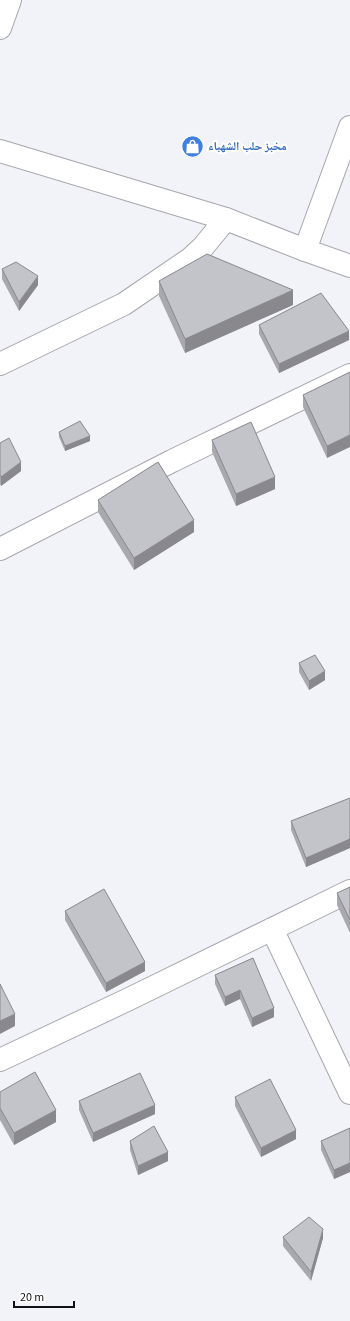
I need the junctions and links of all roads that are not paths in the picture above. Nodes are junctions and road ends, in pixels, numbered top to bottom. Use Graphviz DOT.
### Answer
graph roads {
  1 [pos="10,0"];
  2 [pos="0,28"];
  3 [pos="350,127"];
  4 [pos="0,151"];
  5 [pos="226,219"];
  6 [pos="305,250"];
  7 [pos="350,266"];
  8 [pos="0,364"];
  9 [pos="350,375"];
  10 [pos="0,549"];
  11 [pos="350,890"];
  12 [pos="272,929"];
  13 [pos="0,1060"];
  14 [pos="350,1093"];
  1 -- 2 [label="street"];
  3 -- 6 [label="street"];
  4 -- 5 [label="street"];
  5 -- 6 [label="street"];
  5 -- 8 [label="street"];
  6 -- 7 [label="street"];
  9 -- 10 [label="street"];
  11 -- 12 [label="street"];
  12 -- 13 [label="street"];
  12 -- 14 [label="street"];
}
